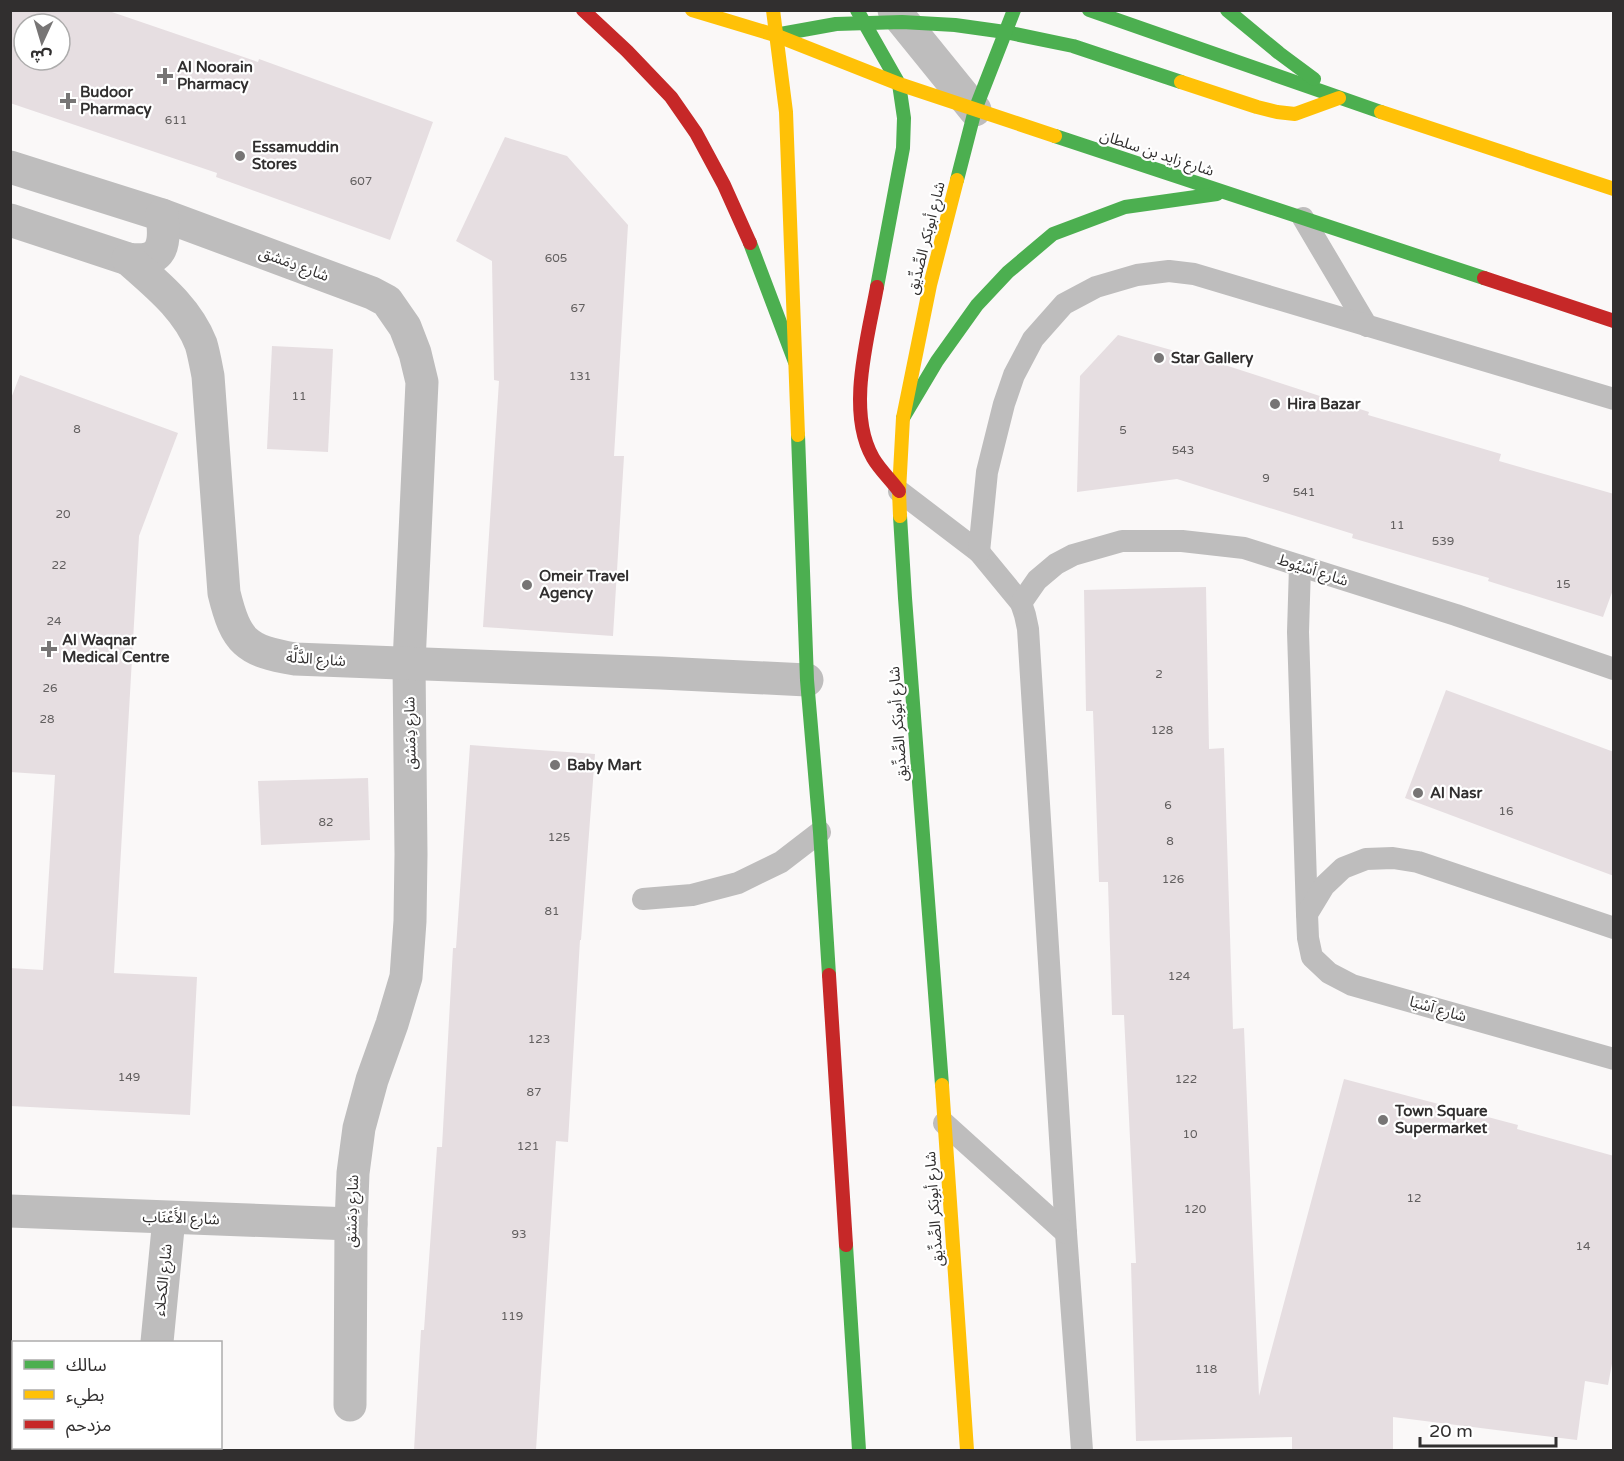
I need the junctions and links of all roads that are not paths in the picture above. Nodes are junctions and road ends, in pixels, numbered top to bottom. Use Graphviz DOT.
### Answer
graph roads {
  1 [pos="583,10"];
  2 [pos="692,10"];
  3 [pos="773,10"];
  4 [pos="857,10"];
  5 [pos="1014,10"];
  6 [pos="1089,10"];
  7 [pos="1227,10"];
  8 [pos="887,18"];
  9 [pos="1005,32"];
  10 [pos="775,35"];
  11 [pos="899,84"];
  12 [pos="1339,98"];
  13 [pos="975,110"];
  14 [pos="10,167"];
  15 [pos="1614,189"];
  16 [pos="1225,192"];
  17 [pos="162,216"];
  18 [pos="1303,218"];
  19 [pos="10,220"];
  20 [pos="128,260"];
  21 [pos="1614,321"];
  22 [pos="1367,326"];
  23 [pos="795,362"];
  24 [pos="1614,399"];
  25 [pos="903,418"];
  26 [pos="899,491"];
  27 [pos="980,552"];
  28 [pos="1300,566"];
  29 [pos="1021,603"];
  30 [pos="409,663"];
  31 [pos="1614,669"];
  32 [pos="807,680"];
  33 [pos="820,832"];
  34 [pos="643,899"];
  35 [pos="1307,914"];
  36 [pos="1614,928"];
  37 [pos="1614,1059"];
  38 [pos="944,1123"];
  39 [pos="10,1211"];
  40 [pos="169,1218"];
  41 [pos="351,1224"];
  42 [pos="1066,1233"];
  43 [pos="157,1341"];
  44 [pos="350,1406"];
  45 [pos="859,1450"];
  46 [pos="967,1450"];
  47 [pos="1082,1450"];
  1 -- 23 [label="main road"];
  2 -- 10 [label="main road, شارع زايد بن سلطان"];
  3 -- 10 [label="main road"];
  4 -- 8 [label="main road"];
  5 -- 9 [label="main road, شارع أبوبَكر الصِّدِّيق"];
  6 -- 12 [label="main road"];
  7 -- 12 [label="main road"];
  8 -- 9 [label="main road"];
  8 -- 10 [label="main road"];
  8 -- 11 [label="main road"];
  8 -- 13 [label="street"];
  9 -- 12 [label="main road"];
  9 -- 13 [label="main road, شارع أبوبَكر الصِّدِّيق"];
  10 -- 11 [label="main road, شارع زايد بن سلطان"];
  10 -- 23 [label="main road"];
  11 -- 13 [label="main road, شارع زايد بن سلطان"];
  11 -- 26 [label="main road"];
  12 -- 15 [label="main road"];
  13 -- 16 [label="main road, شارع زايد بن سلطان"];
  13 -- 25 [label="main road, شارع أبوبَكر الصِّدِّيق"];
  14 -- 17 [label="street, شارع دِمَشق"];
  16 -- 18 [label="main road, شارع زايد بن سلطان"];
  16 -- 25 [label="main road"];
  17 -- 20 [label="street"];
  17 -- 30 [label="street, شارع دِمَشق"];
  18 -- 21 [label="main road, شارع زايد بن سلطان"];
  18 -- 22 [label="lane"];
  19 -- 20 [label="street"];
  20 -- 30 [label="street, شارع الدَّلَّة"];
  22 -- 24 [label="lane"];
  22 -- 27 [label="lane"];
  23 -- 32 [label="main road"];
  25 -- 26 [label="main road, شارع أبوبَكر الصِّدِّيق"];
  26 -- 27 [label="lane"];
  26 -- 38 [label="main road, شارع أبوبَكر الصِّدِّيق"];
  27 -- 29 [label="lane"];
  28 -- 29 [label="lane, شارع أسْيُوط"];
  28 -- 31 [label="lane, شارع أسْيُوط"];
  28 -- 35 [label="lane, شارع آسْيَا"];
  29 -- 42 [label="lane"];
  30 -- 32 [label="street, شارع الدَّلَّة"];
  30 -- 41 [label="street, شارع دِمَشق"];
  32 -- 33 [label="main road"];
  33 -- 34 [label="lane"];
  33 -- 45 [label="main road"];
  35 -- 36 [label="lane"];
  35 -- 37 [label="lane, شارع آسْيَا"];
  38 -- 42 [label="lane"];
  38 -- 46 [label="main road, شارع أبوبَكر الصِّدِّيق"];
  39 -- 40 [label="street, شارع الأَعْنَاب"];
  40 -- 41 [label="street, شارع الأَعْنَاب"];
  40 -- 43 [label="street, شارع الكحلاء"];
  41 -- 44 [label="street, شارع دِمَشق"];
  42 -- 47 [label="lane"];
}
